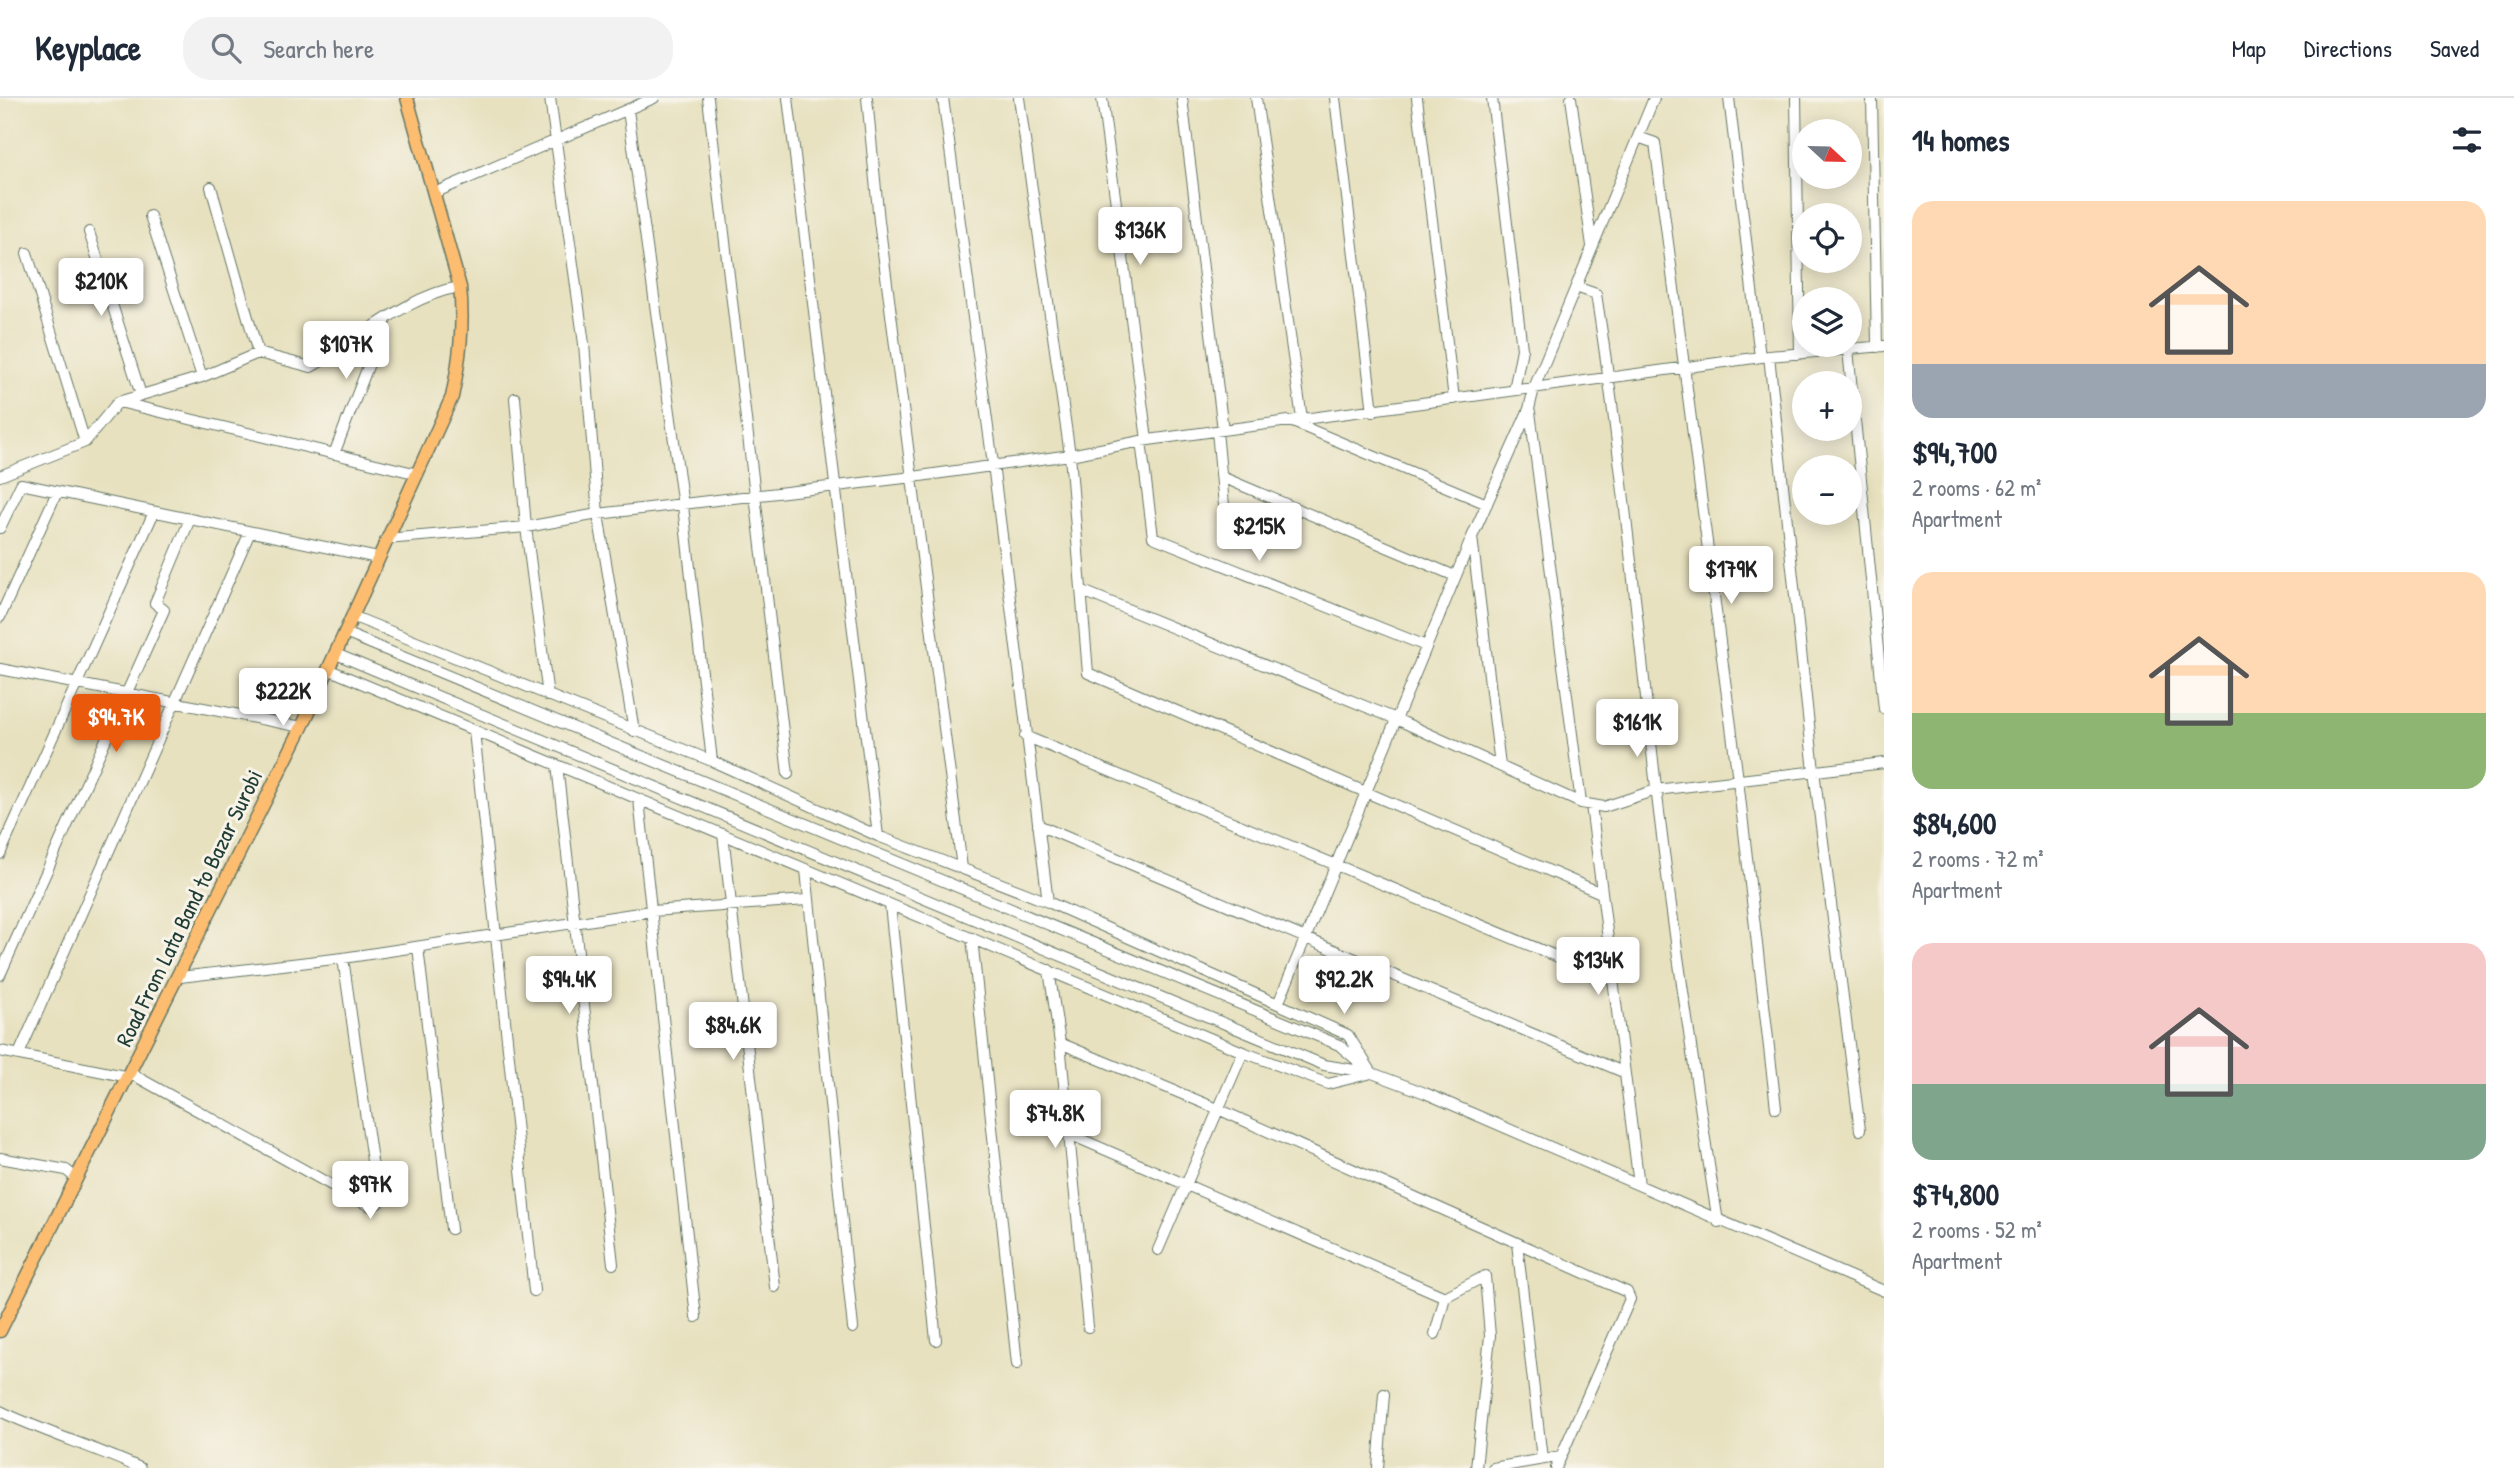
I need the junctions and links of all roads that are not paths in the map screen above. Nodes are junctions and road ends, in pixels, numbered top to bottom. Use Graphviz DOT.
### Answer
graph roads {
  1 [pos="407,98"];
  2 [pos="550,98"];
  3 [pos="654,98"];
  4 [pos="708,98"];
  5 [pos="788,98"];
  6 [pos="867,98"];
  7 [pos="943,98"];
  8 [pos="1019,98"];
  9 [pos="1102,98"];
  10 [pos="1182,98"];
  11 [pos="1256,98"];
  12 [pos="1335,98"];
  13 [pos="1418,98"];
  14 [pos="1492,98"];
  15 [pos="1571,98"];
  16 [pos="1654,98"];
  17 [pos="1729,98"];
  18 [pos="1796,98"];
  19 [pos="1872,98"];
  20 [pos="628,110"];
  21 [pos="1872,122"];
  22 [pos="1884,127"];
  23 [pos="1638,137"];
  24 [pos="555,143"];
  25 [pos="211,187"];
  26 [pos="434,194"];
  27 [pos="150,216"];
  28 [pos="89,232"];
  29 [pos="1592,247"];
  30 [pos="27,253"];
  31 [pos="460,287"];
  32 [pos="1576,287"];
  33 [pos="1799,287"];
  34 [pos="386,320"];
  35 [pos="1881,347"];
  36 [pos="1862,349"];
  37 [pos="258,353"];
  38 [pos="1792,355"];
  39 [pos="1764,357"];
  40 [pos="1849,357"];
  41 [pos="1686,367"];
  42 [pos="202,376"];
  43 [pos="1609,377"];
  44 [pos="1534,388"];
  45 [pos="1514,390"];
  46 [pos="141,395"];
  47 [pos="515,398"];
  48 [pos="1454,398"];
  49 [pos="118,402"];
  50 [pos="1529,409"];
  51 [pos="1373,412"];
  52 [pos="1302,419"];
  53 [pos="1289,421"];
  54 [pos="1220,430"];
  55 [pos="1144,440"];
  56 [pos="85,442"];
  57 [pos="334,454"];
  58 [pos="1070,455"];
  59 [pos="993,464"];
  60 [pos="418,474"];
  61 [pos="0,475"];
  62 [pos="913,477"];
  63 [pos="1222,477"];
  64 [pos="835,486"];
  65 [pos="57,492"];
  66 [pos="756,495"];
  67 [pos="1487,504"];
  68 [pos="683,506"];
  69 [pos="155,512"];
  70 [pos="598,514"];
  71 [pos="1225,516"];
  72 [pos="190,519"];
  73 [pos="526,527"];
  74 [pos="0,528"];
  75 [pos="250,532"];
  76 [pos="1472,537"];
  77 [pos="386,539"];
  78 [pos="378,558"];
  79 [pos="1455,576"];
  80 [pos="1083,591"];
  81 [pos="352,616"];
  82 [pos="0,617"];
  83 [pos="345,633"];
  84 [pos="1426,646"];
  85 [pos="337,654"];
  86 [pos="0,669"];
  87 [pos="330,670"];
  88 [pos="77,683"];
  89 [pos="127,693"];
  90 [pos="548,696"];
  91 [pos="175,702"];
  92 [pos="1884,709"];
  93 [pos="1396,719"];
  94 [pos="302,727"];
  95 [pos="474,731"];
  96 [pos="634,731"];
  97 [pos="1025,736"];
  98 [pos="712,761"];
  99 [pos="1884,763"];
  100 [pos="556,765"];
  101 [pos="1500,765"];
  102 [pos="1814,771"];
  103 [pos="788,774"];
  104 [pos="1738,780"];
  105 [pos="1656,790"];
  106 [pos="1365,791"];
  107 [pos="639,800"];
  108 [pos="1586,804"];
  109 [pos="1038,825"];
  110 [pos="723,834"];
  111 [pos="878,836"];
  112 [pos="0,854"];
  113 [pos="1334,866"];
  114 [pos="962,867"];
  115 [pos="806,870"];
  116 [pos="1601,893"];
  117 [pos="807,900"];
  118 [pos="1048,902"];
  119 [pos="730,905"];
  120 [pos="890,905"];
  121 [pos="652,911"];
  122 [pos="574,921"];
  123 [pos="496,936"];
  124 [pos="972,939"];
  125 [pos="1304,939"];
  126 [pos="418,947"];
  127 [pos="343,958"];
  128 [pos="1049,970"];
  129 [pos="0,975"];
  130 [pos="180,977"];
  131 [pos="1611,979"];
  132 [pos="1278,1004"];
  133 [pos="1060,1042"];
  134 [pos="0,1051"];
  135 [pos="1243,1052"];
  136 [pos="19,1054"];
  137 [pos="1623,1072"];
  138 [pos="1372,1073"];
  139 [pos="129,1075"];
  140 [pos="1776,1108"];
  141 [pos="1218,1109"];
  142 [pos="1860,1130"];
  143 [pos="1069,1134"];
  144 [pos="0,1158"];
  145 [pos="76,1178"];
  146 [pos="1186,1182"];
  147 [pos="1639,1185"];
  148 [pos="1718,1222"];
  149 [pos="451,1229"];
  150 [pos="1517,1243"];
  151 [pos="1158,1250"];
  152 [pos="612,1264"];
  153 [pos="775,1287"];
  154 [pos="534,1291"];
  155 [pos="1884,1292"];
  156 [pos="1445,1297"];
  157 [pos="696,1317"];
  158 [pos="1088,1327"];
  159 [pos="853,1328"];
  160 [pos="0,1331"];
  161 [pos="1435,1334"];
  162 [pos="936,1340"];
  163 [pos="1017,1364"];
  164 [pos="1384,1394"];
  165 [pos="0,1411"];
  166 [pos="1561,1456"];
  167 [pos="1542,1460"];
  168 [pos="119,1464"];
  169 [pos="141,1468"];
  170 [pos="1378,1468"];
  171 [pos="1476,1468"];
  172 [pos="1493,1468"];
  173 [pos="1556,1468"];
  1 -- 26 [label="main road, Road From Lata Band to Bazar Surobi"];
  2 -- 24 [label="street"];
  3 -- 20 [label="street"];
  4 -- 66 [label="street"];
  5 -- 64 [label="street"];
  6 -- 62 [label="street"];
  7 -- 59 [label="street"];
  8 -- 58 [label="street"];
  9 -- 55 [label="street"];
  10 -- 54 [label="street"];
  11 -- 52 [label="street"];
  12 -- 51 [label="street"];
  13 -- 48 [label="street"];
  14 -- 45 [label="street"];
  15 -- 29 [label="street"];
  16 -- 23 [label="street"];
  17 -- 39 [label="street"];
  18 -- 33 [label="street"];
  19 -- 21 [label="street"];
  20 -- 24 [label="street"];
  20 -- 68 [label="street"];
  21 -- 22 [label="street"];
  21 -- 35 [label="street"];
  23 -- 29 [label="street"];
  23 -- 41 [label="street"];
  24 -- 26 [label="street"];
  24 -- 70 [label="street"];
  25 -- 37 [label="street"];
  26 -- 31 [label="main road, Road From Lata Band to Bazar Surobi"];
  27 -- 42 [label="street"];
  28 -- 46 [label="street"];
  29 -- 32 [label="street"];
  30 -- 56 [label="street"];
  31 -- 34 [label="street"];
  31 -- 60 [label="main road, Road From Lata Band to Bazar Surobi"];
  32 -- 43 [label="street"];
  32 -- 44 [label="street"];
  34 -- 37 [label="street"];
  34 -- 57 [label="street"];
  35 -- 36 [label="street"];
  37 -- 42 [label="street"];
  38 -- 39 [label="street"];
  39 -- 41 [label="street"];
  39 -- 102 [label="street"];
  40 -- 92 [label="street"];
  41 -- 43 [label="street"];
  41 -- 104 [label="street"];
  42 -- 46 [label="street"];
  43 -- 44 [label="street"];
  43 -- 105 [label="street"];
  44 -- 45 [label="street"];
  44 -- 50 [label="street"];
  45 -- 48 [label="street"];
  46 -- 49 [label="street"];
  47 -- 73 [label="street"];
  48 -- 51 [label="street"];
  49 -- 56 [label="street"];
  49 -- 57 [label="street"];
  50 -- 67 [label="street"];
  50 -- 108 [label="street"];
  51 -- 52 [label="street"];
  52 -- 53 [label="street"];
  53 -- 54 [label="street"];
  53 -- 67 [label="street"];
  54 -- 55 [label="street"];
  54 -- 63 [label="street"];
  55 -- 58 [label="street"];
  55 -- 84 [label="street"];
  56 -- 61 [label="street"];
  57 -- 60 [label="street"];
  58 -- 59 [label="street"];
  58 -- 80 [label="street"];
  59 -- 62 [label="street"];
  59 -- 97 [label="street"];
  60 -- 77 [label="main road, Road From Lata Band to Bazar Surobi"];
  62 -- 64 [label="street"];
  62 -- 114 [label="street"];
  63 -- 71 [label="street"];
  63 -- 79 [label="street"];
  64 -- 66 [label="street"];
  64 -- 111 [label="street"];
  65 -- 69 [label="street"];
  65 -- 74 [label="street"];
  65 -- 82 [label="street"];
  66 -- 68 [label="street"];
  66 -- 103 [label="street"];
  67 -- 76 [label="street"];
  68 -- 70 [label="street"];
  68 -- 98 [label="street"];
  69 -- 72 [label="street"];
  69 -- 88 [label="street"];
  70 -- 73 [label="street"];
  70 -- 96 [label="street"];
  72 -- 75 [label="street"];
  72 -- 89 [label="street"];
  73 -- 77 [label="street"];
  73 -- 90 [label="street"];
  75 -- 78 [label="street"];
  75 -- 91 [label="street"];
  76 -- 79 [label="street"];
  76 -- 101 [label="street"];
  77 -- 78 [label="main road, Road From Lata Band to Bazar Surobi"];
  78 -- 81 [label="main road, Road From Lata Band to Bazar Surobi"];
  79 -- 84 [label="street"];
  80 -- 93 [label="street"];
  80 -- 106 [label="street"];
  81 -- 83 [label="main road, Road From Lata Band to Bazar Surobi"];
  81 -- 90 [label="street"];
  83 -- 85 [label="main road, Road From Lata Band to Bazar Surobi"];
  83 -- 138 [label="street"];
  84 -- 93 [label="street"];
  85 -- 87 [label="main road, Road From Lata Band to Bazar Surobi"];
  85 -- 138 [label="street"];
  86 -- 88 [label="street"];
  87 -- 94 [label="main road, Road From Lata Band to Bazar Surobi"];
  87 -- 95 [label="street"];
  88 -- 89 [label="street"];
  88 -- 112 [label="street"];
  89 -- 91 [label="street"];
  89 -- 129 [label="street"];
  90 -- 96 [label="street"];
  91 -- 94 [label="street"];
  91 -- 136 [label="street"];
  93 -- 101 [label="street"];
  93 -- 106 [label="street"];
  94 -- 130 [label="main road, Road From Lata Band to Bazar Surobi"];
  95 -- 100 [label="street"];
  95 -- 123 [label="street"];
  96 -- 98 [label="street"];
  97 -- 109 [label="street"];
  97 -- 113 [label="street"];
  98 -- 111 [label="street"];
  99 -- 102 [label="street"];
  100 -- 107 [label="street"];
  100 -- 122 [label="street"];
  101 -- 108 [label="street"];
  102 -- 104 [label="street"];
  102 -- 142 [label="street"];
  104 -- 105 [label="street"];
  104 -- 140 [label="street"];
  105 -- 108 [label="street"];
  105 -- 148 [label="street"];
  106 -- 113 [label="street"];
  106 -- 116 [label="street"];
  107 -- 110 [label="street"];
  107 -- 121 [label="street"];
  108 -- 116 [label="street"];
  109 -- 118 [label="street"];
  109 -- 125 [label="street"];
  110 -- 115 [label="street"];
  110 -- 119 [label="street"];
  111 -- 114 [label="street"];
  113 -- 125 [label="street"];
  113 -- 131 [label="street"];
  114 -- 118 [label="street"];
  115 -- 117 [label="street"];
  115 -- 120 [label="street"];
  116 -- 131 [label="street"];
  117 -- 119 [label="street"];
  117 -- 159 [label="street"];
  118 -- 132 [label="street"];
  119 -- 121 [label="street"];
  119 -- 153 [label="street"];
  120 -- 124 [label="street"];
  120 -- 162 [label="street"];
  121 -- 122 [label="street"];
  121 -- 157 [label="street"];
  122 -- 123 [label="street"];
  122 -- 152 [label="street"];
  123 -- 126 [label="street"];
  123 -- 154 [label="street"];
  124 -- 128 [label="street"];
  124 -- 163 [label="street"];
  125 -- 132 [label="street"];
  125 -- 137 [label="street"];
  126 -- 127 [label="street"];
  126 -- 149 [label="street"];
  127 -- 130 [label="street"];
  127 -- 139 [label="street"];
  128 -- 133 [label="street"];
  128 -- 135 [label="street"];
  130 -- 139 [label="main road, Road From Lata Band to Bazar Surobi"];
  131 -- 137 [label="street"];
  132 -- 138 [label="street"];
  133 -- 141 [label="street"];
  133 -- 143 [label="street"];
  134 -- 136 [label="street"];
  135 -- 138 [label="street"];
  135 -- 141 [label="street"];
  136 -- 139 [label="street"];
  137 -- 147 [label="street"];
  138 -- 147 [label="street"];
  139 -- 145 [label="main road, Road From Lata Band to Bazar Surobi"];
  141 -- 146 [label="street"];
  141 -- 150 [label="street"];
  143 -- 146 [label="street"];
  143 -- 158 [label="street"];
  144 -- 145 [label="street"];
  145 -- 160 [label="main road, Road From Lata Band to Bazar Surobi"];
  146 -- 151 [label="street"];
  146 -- 156 [label="street"];
  147 -- 148 [label="street"];
  148 -- 155 [label="street"];
  150 -- 166 [label="street"];
  150 -- 167 [label="street"];
  156 -- 161 [label="street"];
  156 -- 171 [label="street"];
  164 -- 170 [label="street"];
  165 -- 168 [label="street"];
  166 -- 167 [label="street"];
  166 -- 173 [label="street"];
  167 -- 172 [label="street"];
  168 -- 169 [label="street"];
}
